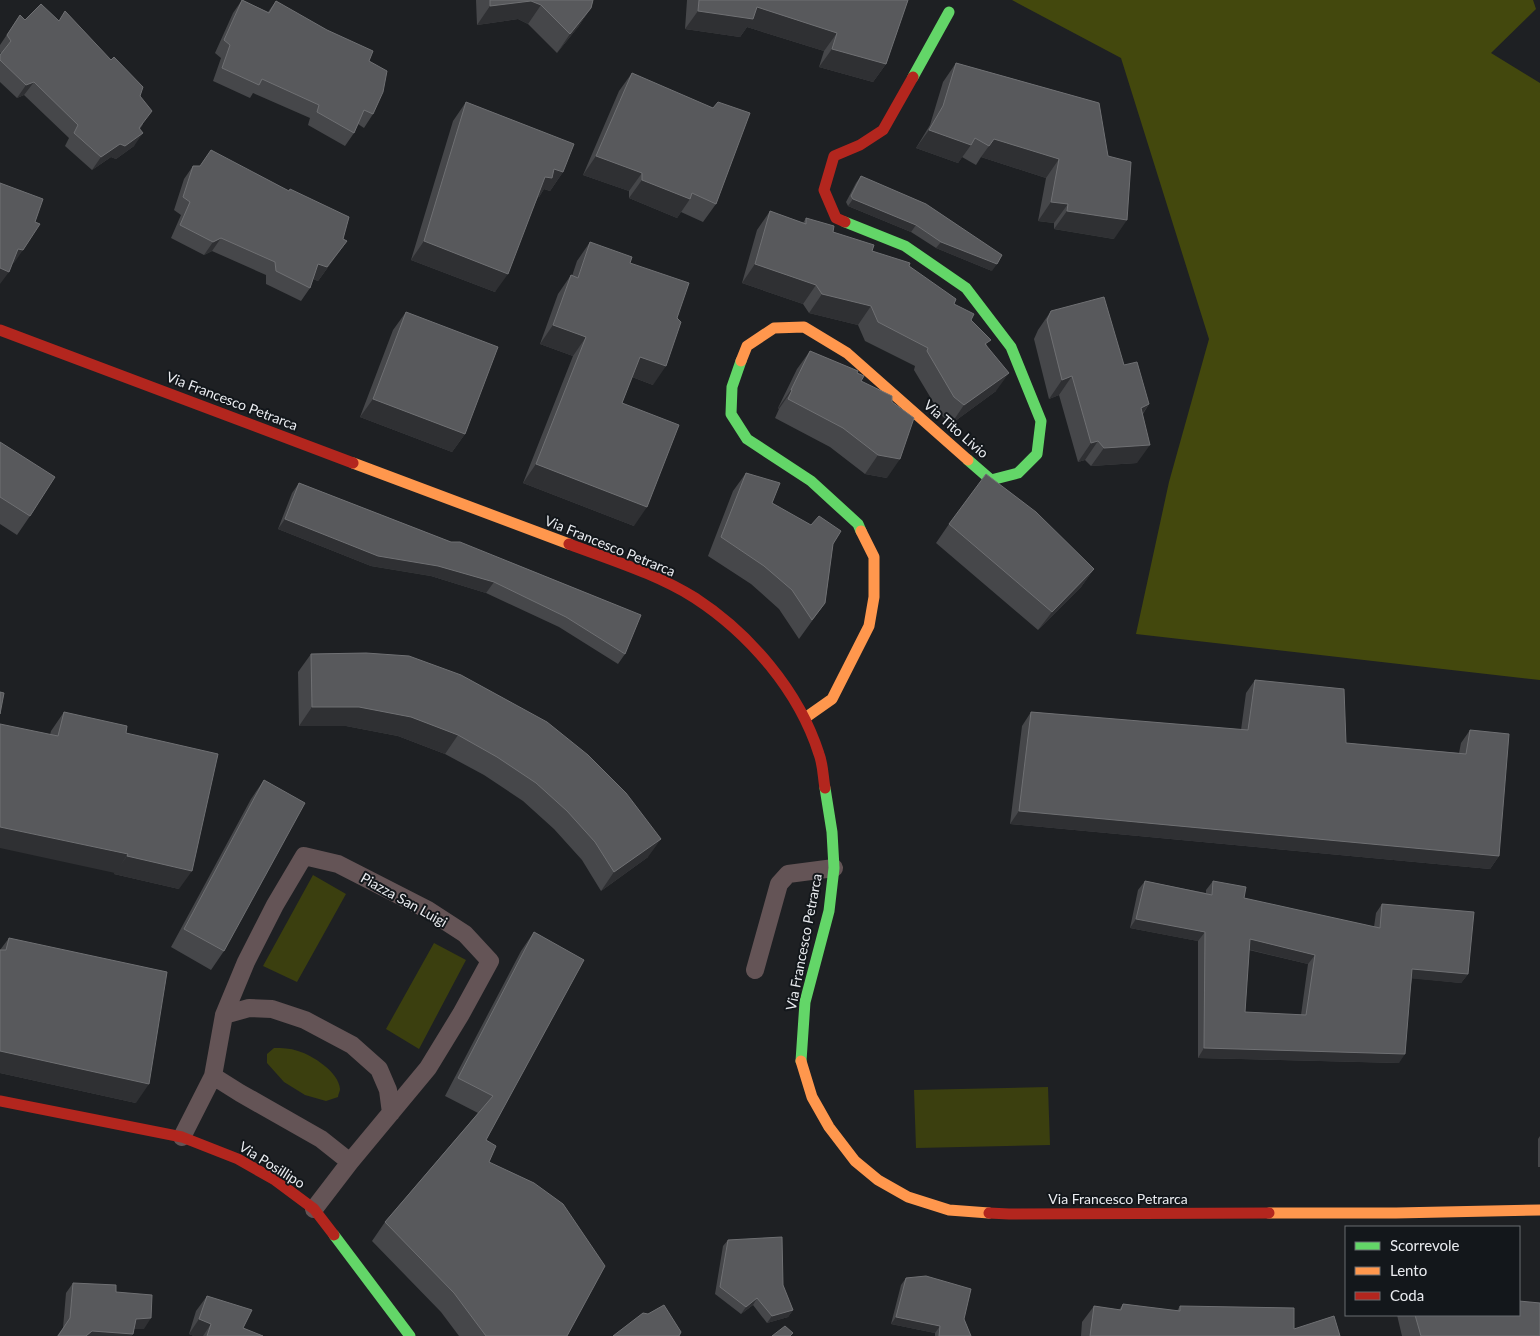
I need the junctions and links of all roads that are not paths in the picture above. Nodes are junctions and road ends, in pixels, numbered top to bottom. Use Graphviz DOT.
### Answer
graph roads {
  1 [pos="949,12"];
  2 [pos="0,330"];
  3 [pos="805,718"];
  4 [pos="834,868"];
  5 [pos="755,970"];
  6 [pos="224,1015"];
  7 [pos="213,1076"];
  8 [pos="0,1102"];
  9 [pos="391,1113"];
  10 [pos="182,1137"];
  11 [pos="350,1162"];
  12 [pos="314,1209"];
  13 [pos="1540,1210"];
  14 [pos="410,1336"];
  1 -- 3 [label="street, Via Tito Livio"];
  2 -- 3 [label="street, Via Francesco Petrarca"];
  3 -- 4 [label="street, Via Francesco Petrarca"];
  4 -- 5 [label="lane"];
  4 -- 13 [label="street, Via Francesco Petrarca"];
  6 -- 7 [label="lane, Piazza San Luigi"];
  6 -- 9 [label="lane"];
  6 -- 9 [label="lane, Piazza San Luigi"];
  7 -- 10 [label="lane, Piazza San Luigi"];
  7 -- 11 [label="lane"];
  8 -- 10 [label="street, Via Posillipo"];
  9 -- 11 [label="lane, Piazza San Luigi"];
  10 -- 12 [label="street, Via Posillipo"];
  11 -- 12 [label="lane, Piazza San Luigi"];
  12 -- 14 [label="street, Via Posillipo"];
}
